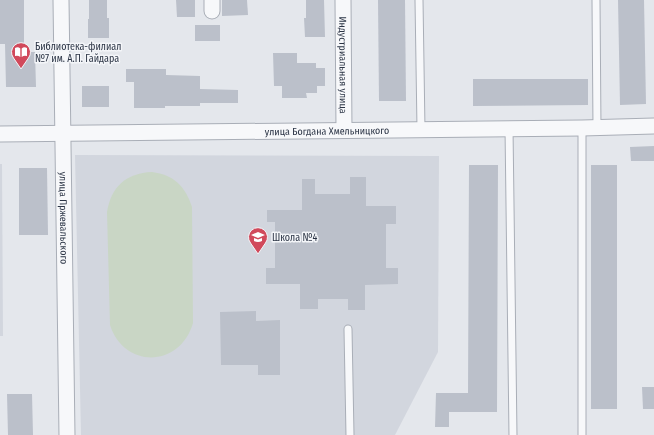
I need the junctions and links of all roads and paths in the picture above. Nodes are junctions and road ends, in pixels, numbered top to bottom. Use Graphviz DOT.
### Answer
graph roads {
  1 [pos="61,0"];
  2 [pos="343,0"];
  3 [pos="419,0"];
  4 [pos="596,0"];
  5 [pos="654,126"];
  6 [pos="509,128"];
  7 [pos="582,128"];
  8 [pos="597,128"];
  9 [pos="421,129"];
  10 [pos="344,130"];
  11 [pos="0,134"];
  12 [pos="63,134"];
  13 [pos="348,329"];
  14 [pos="67,435"];
  15 [pos="350,435"];
  16 [pos="513,435"];
  17 [pos="582,435"];
  1 -- 12 [label="street, улица Пржевальского"];
  2 -- 10 [label="street, Индустриальная улица"];
  3 -- 9 [label="lane"];
  4 -- 8 [label="lane"];
  5 -- 8 [label="street, улица Богдана Хмельницкого"];
  6 -- 7 [label="street, улица Богдана Хмельницкого"];
  6 -- 9 [label="street, улица Богдана Хмельницкого"];
  6 -- 16 [label="lane"];
  7 -- 8 [label="street, улица Богдана Хмельницкого"];
  7 -- 17 [label="lane"];
  9 -- 10 [label="street, улица Богдана Хмельницкого"];
  10 -- 12 [label="street, улица Богдана Хмельницкого"];
  11 -- 12 [label="street, улица Богдана Хмельницкого"];
  12 -- 14 [label="street, улица Пржевальского"];
  13 -- 15 [label="lane"];
}
